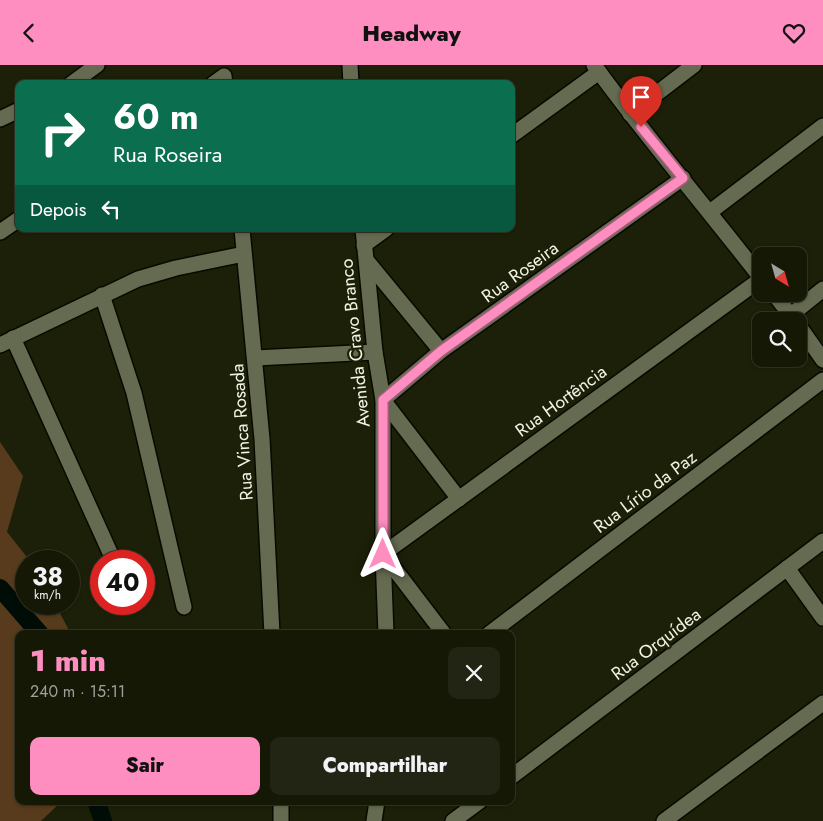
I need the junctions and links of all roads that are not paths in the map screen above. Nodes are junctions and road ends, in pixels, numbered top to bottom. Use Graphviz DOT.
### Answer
graph roads {
  1 [pos="96,65"];
  2 [pos="350,65"];
  3 [pos="694,65"];
  4 [pos="596,68"];
  5 [pos="76,80"];
  6 [pos="351,80"];
  7 [pos="15,112"];
  8 [pos="630,114"];
  9 [pos="0,119"];
  10 [pos="823,126"];
  11 [pos="515,133"];
  12 [pos="683,178"];
  13 [pos="710,212"];
  14 [pos="15,222"];
  15 [pos="0,232"];
  16 [pos="242,232"];
  17 [pos="363,232"];
  18 [pos="382,232"];
  19 [pos="364,245"];
  20 [pos="244,254"];
  21 [pos="367,261"];
  22 [pos="752,266"];
  23 [pos="752,285"];
  24 [pos="823,289"];
  25 [pos="102,295"];
  26 [pos="803,312"];
  27 [pos="807,338"];
  28 [pos="7,341"];
  29 [pos="441,351"];
  30 [pos="375,352"];
  31 [pos="255,358"];
  32 [pos="823,360"];
  33 [pos="823,380"];
  34 [pos="383,400"];
  35 [pos="459,499"];
  36 [pos="823,541"];
  37 [pos="109,550"];
  38 [pos="383,554"];
  39 [pos="786,569"];
  40 [pos="184,607"];
  41 [pos="823,618"];
  42 [pos="272,630"];
  43 [pos="386,630"];
  44 [pos="441,630"];
  45 [pos="494,630"];
  46 [pos="823,703"];
  47 [pos="515,774"];
  48 [pos="281,805"];
  49 [pos="376,805"];
  50 [pos="474,805"];
  51 [pos="281,821"];
  52 [pos="374,821"];
  53 [pos="454,821"];
  54 [pos="664,821"];
  1 -- 5 [label="street"];
  2 -- 6 [label="street"];
  3 -- 8 [label="street"];
  4 -- 8 [label="street"];
  4 -- 11 [label="street"];
  7 -- 9 [label="street"];
  8 -- 12 [label="street"];
  10 -- 13 [label="street"];
  12 -- 13 [label="street"];
  12 -- 29 [label="street, Rua Roseira"];
  13 -- 22 [label="street"];
  14 -- 15 [label="street"];
  16 -- 20 [label="street, Rua Vinca Rosada"];
  17 -- 19 [label="street, Avenida Cravo Branco"];
  18 -- 19 [label="street"];
  19 -- 21 [label="street, Avenida Cravo Branco"];
  20 -- 25 [label="street"];
  20 -- 31 [label="street, Rua Vinca Rosada"];
  21 -- 29 [label="street"];
  21 -- 30 [label="street, Avenida Cravo Branco"];
  23 -- 35 [label="street, Rua Hortência"];
  24 -- 26 [label="street"];
  25 -- 28 [label="street"];
  25 -- 40 [label="street"];
  27 -- 32 [label="street"];
  28 -- 37 [label="street"];
  29 -- 34 [label="street, Rua Roseira"];
  30 -- 31 [label="street"];
  30 -- 34 [label="street, Avenida Cravo Branco"];
  31 -- 42 [label="street, Rua Vinca Rosada"];
  33 -- 45 [label="street, Rua Lírio da Paz"];
  34 -- 35 [label="street"];
  34 -- 38 [label="street, Avenida Cravo Branco"];
  35 -- 38 [label="street, Rua Hortência"];
  36 -- 39 [label="street, Rua Orquídea"];
  38 -- 43 [label="street, Avenida Cravo Branco"];
  38 -- 44 [label="street"];
  39 -- 41 [label="street"];
  39 -- 47 [label="street, Rua Orquídea"];
  46 -- 54 [label="street"];
  48 -- 51 [label="street"];
  49 -- 52 [label="street"];
  50 -- 53 [label="street"];
}
